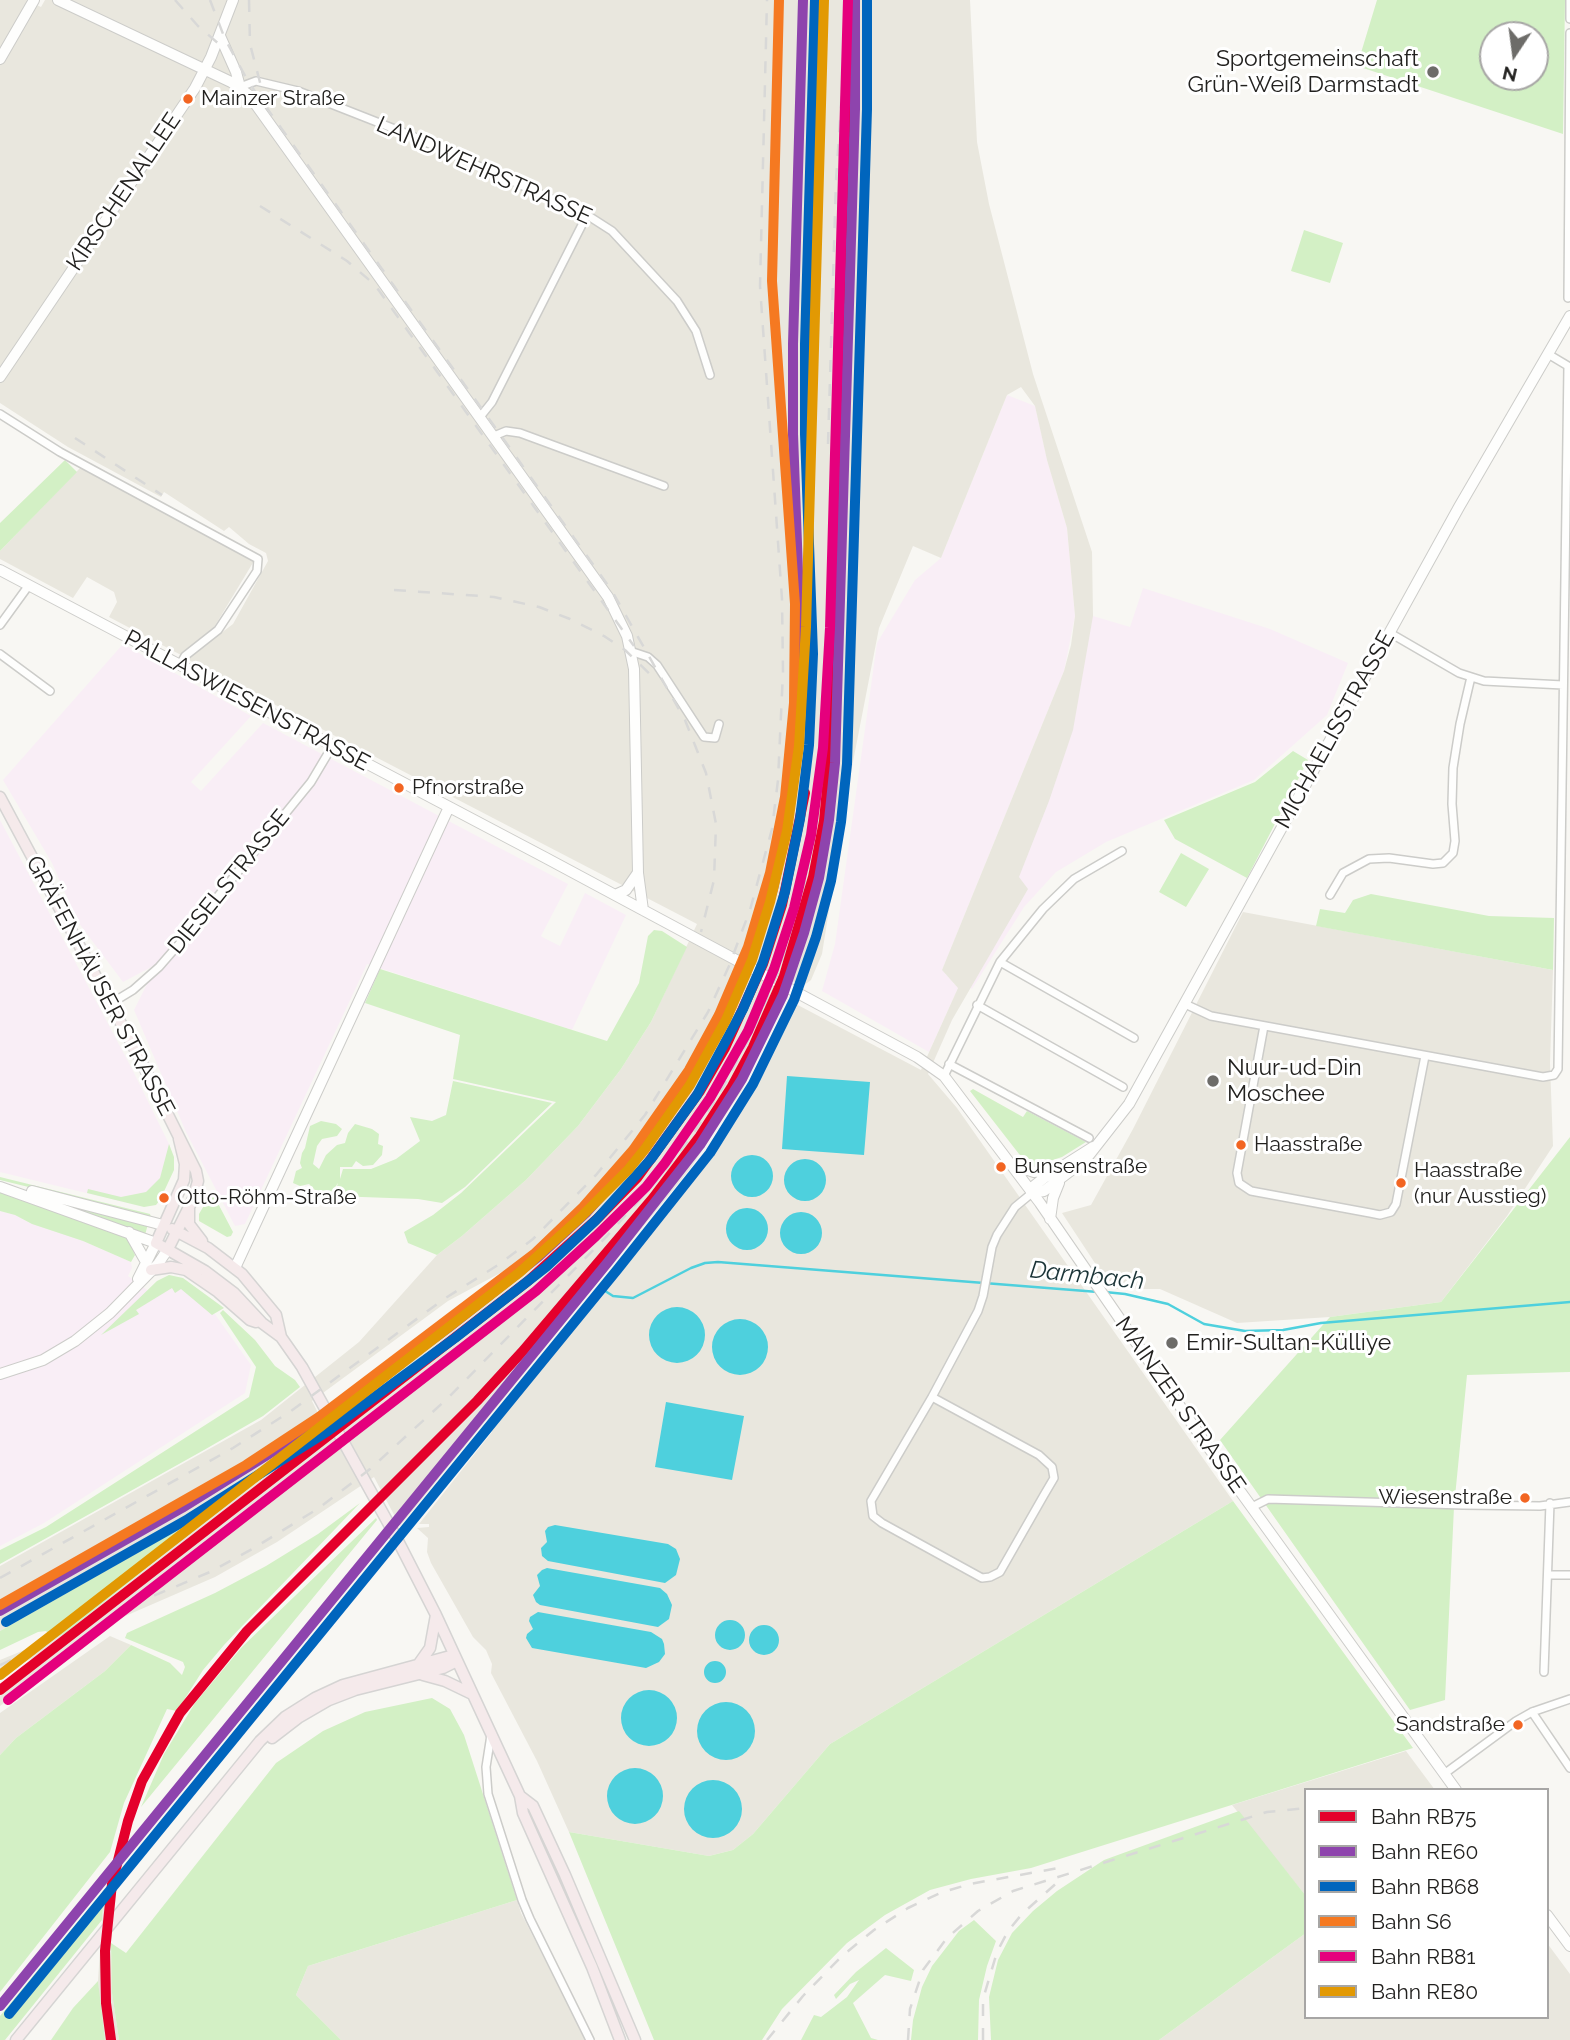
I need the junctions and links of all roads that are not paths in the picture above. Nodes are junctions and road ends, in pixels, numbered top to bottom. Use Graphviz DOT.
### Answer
graph roads {
  1 [pos="34,0"];
  2 [pos="58,0"];
  3 [pos="233,0"];
  4 [pos="1570,0"];
  5 [pos="1570,19"];
  6 [pos="1570,33"];
  7 [pos="220,36"];
  8 [pos="0,59"];
  9 [pos="205,70"];
  10 [pos="240,87"];
  11 [pos="587,215"];
  12 [pos="1568,298"];
  13 [pos="1570,316"];
  14 [pos="1548,354"];
  15 [pos="1569,365"];
  16 [pos="710,375"];
  17 [pos="0,377"];
  18 [pos="0,414"];
  19 [pos="480,417"];
  20 [pos="494,436"];
  21 [pos="664,486"];
  22 [pos="0,570"];
  23 [pos="29,585"];
  24 [pos="0,625"];
  25 [pos="1390,634"];
  26 [pos="630,650"];
  27 [pos="0,654"];
  28 [pos="180,666"];
  29 [pos="1471,677"];
  30 [pos="1563,685"];
  31 [pos="50,691"];
  32 [pos="719,724"];
  33 [pos="333,746"];
  34 [pos="0,797"];
  35 [pos="449,807"];
  36 [pos="1122,851"];
  37 [pos="638,873"];
  38 [pos="615,895"];
  39 [pos="1330,895"];
  40 [pos="643,910"];
  41 [pos="1559,960"];
  42 [pos="1570,961"];
  43 [pos="1000,962"];
  44 [pos="110,1004"];
  45 [pos="1185,1004"];
  46 [pos="977,1005"];
  47 [pos="1264,1026"];
  48 [pos="1134,1038"];
  49 [pos="1425,1056"];
  50 [pos="949,1064"];
  51 [pos="944,1076"];
  52 [pos="1123,1087"];
  53 [pos="1089,1138"];
  54 [pos="179,1139"];
  55 [pos="1099,1144"];
  56 [pos="1011,1163"];
  57 [pos="1057,1168"];
  58 [pos="1060,1182"];
  59 [pos="0,1185"];
  60 [pos="1032,1193"];
  61 [pos="190,1206"];
  62 [pos="1050,1219"];
  63 [pos="163,1225"];
  64 [pos="177,1231"];
  65 [pos="129,1232"];
  66 [pos="156,1243"];
  67 [pos="208,1248"];
  68 [pos="168,1249"];
  69 [pos="149,1266"];
  70 [pos="235,1268"];
  71 [pos="224,1285"];
  72 [pos="262,1323"];
  73 [pos="281,1337"];
  74 [pos="0,1374"];
  75 [pos="932,1396"];
  76 [pos="1570,1502"];
  77 [pos="1550,1503"];
  78 [pos="1252,1507"];
  79 [pos="1548,1575"];
  80 [pos="1570,1575"];
  81 [pos="436,1615"];
  82 [pos="456,1658"];
  83 [pos="417,1669"];
  84 [pos="1544,1672"];
  85 [pos="472,1694"];
  86 [pos="1570,1699"];
  87 [pos="1532,1712"];
  88 [pos="491,1734"];
  89 [pos="1570,1768"];
  90 [pos="1444,1774"];
  91 [pos="1454,1788"];
  92 [pos="520,1796"];
  93 [pos="1549,1918"];
  94 [pos="1570,1946"];
  95 [pos="16,2040"];
  96 [pos="590,2040"];
  97 [pos="620,2040"];
  98 [pos="635,2040"];
  1 -- 8 [label="street"];
  2 -- 9 [label="street"];
  3 -- 7 [label="street, KIRSCHENALLEE"];
  4 -- 5 [label="street"];
  6 -- 12 [label="street"];
  7 -- 9 [label="street, KIRSCHENALLEE"];
  7 -- 10 [label="street"];
  9 -- 10 [label="street"];
  9 -- 17 [label="street, KIRSCHENALLEE"];
  10 -- 11 [label="street, LANDWEHRSTRASSE"];
  10 -- 19 [label="street"];
  11 -- 16 [label="street, LANDWEHRSTRASSE"];
  11 -- 19 [label="street"];
  13 -- 14 [label="street, MICHAELISSTRASSE"];
  14 -- 15 [label="street"];
  14 -- 25 [label="street, MICHAELISSTRASSE"];
  15 -- 30 [label="street"];
  18 -- 28 [label="street"];
  19 -- 20 [label="street"];
  20 -- 21 [label="street"];
  20 -- 26 [label="street"];
  22 -- 23 [label="street, PALLASWIESENSTRASSE"];
  23 -- 24 [label="street"];
  23 -- 28 [label="street, PALLASWIESENSTRASSE"];
  25 -- 29 [label="street"];
  25 -- 45 [label="street, MICHAELISSTRASSE"];
  26 -- 32 [label="street"];
  26 -- 37 [label="street"];
  27 -- 31 [label="street"];
  28 -- 33 [label="street, PALLASWIESENSTRASSE"];
  29 -- 30 [label="street"];
  29 -- 39 [label="street"];
  30 -- 41 [label="street"];
  33 -- 35 [label="street, PALLASWIESENSTRASSE"];
  33 -- 44 [label="street, DIESELSTRASSE"];
  34 -- 44 [label="main road, GRÄFENHÄUSER STRASSE"];
  35 -- 38 [label="street, PALLASWIESENSTRASSE"];
  35 -- 70 [label="street"];
  36 -- 43 [label="street"];
  37 -- 38 [label="street"];
  37 -- 40 [label="street"];
  38 -- 40 [label="street, PALLASWIESENSTRASSE"];
  40 -- 51 [label="street, MAINZER STRASSE"];
  41 -- 42 [label="street"];
  41 -- 49 [label="street"];
  43 -- 46 [label="street"];
  43 -- 48 [label="street"];
  44 -- 54 [label="main road, GRÄFENHÄUSER STRASSE"];
  45 -- 47 [label="street"];
  45 -- 55 [label="street, MICHAELISSTRASSE"];
  46 -- 50 [label="street"];
  46 -- 52 [label="street"];
  47 -- 49 [label="street"];
  47 -- 49 [label="street"];
  50 -- 51 [label="street"];
  50 -- 53 [label="street"];
  51 -- 56 [label="street, MAINZER STRASSE"];
  54 -- 61 [label="main road, GRÄFENHÄUSER STRASSE"];
  54 -- 63 [label="main road, GRÄFENHÄUSER STRASSE"];
  55 -- 57 [label="street, MICHAELISSTRASSE"];
  55 -- 58 [label="street, MICHAELISSTRASSE"];
  56 -- 57 [label="street"];
  56 -- 60 [label="street, MAINZER STRASSE"];
  57 -- 60 [label="street, MICHAELISSTRASSE"];
  58 -- 60 [label="street, MICHAELISSTRASSE"];
  58 -- 62 [label="street"];
  59 -- 63 [label="street"];
  59 -- 65 [label="street"];
  60 -- 62 [label="street, MAINZER STRASSE"];
  60 -- 75 [label="street"];
  61 -- 64 [label="main road, GRÄFENHÄUSER STRASSE"];
  61 -- 67 [label="main road"];
  62 -- 78 [label="street, MAINZER STRASSE"];
  63 -- 64 [label="main road"];
  63 -- 66 [label="main road, GRÄFENHÄUSER STRASSE"];
  64 -- 67 [label="main road"];
  64 -- 68 [label="main road, GRÄFENHÄUSER STRASSE"];
  65 -- 66 [label="street"];
  65 -- 69 [label="street"];
  66 -- 68 [label="main road"];
  66 -- 69 [label="street"];
  67 -- 70 [label="main road"];
  68 -- 69 [label="street"];
  68 -- 71 [label="main road"];
  69 -- 72 [label="main road"];
  69 -- 74 [label="street"];
  70 -- 71 [label="main road"];
  70 -- 73 [label="main road"];
  71 -- 72 [label="main road"];
  72 -- 73 [label="main road"];
  73 -- 81 [label="main road"];
  75 -- 75 [label="street"];
  76 -- 77 [label="street"];
  77 -- 78 [label="street"];
  77 -- 79 [label="street"];
  78 -- 90 [label="street, MAINZER STRASSE"];
  79 -- 80 [label="street"];
  79 -- 84 [label="street"];
  81 -- 82 [label="main road"];
  81 -- 83 [label="main road"];
  82 -- 83 [label="main road"];
  82 -- 85 [label="main road"];
  83 -- 85 [label="main road"];
  83 -- 95 [label="main road"];
  85 -- 88 [label="main road"];
  86 -- 87 [label="street"];
  87 -- 89 [label="street"];
  87 -- 90 [label="street"];
  88 -- 92 [label="main road"];
  88 -- 96 [label="street"];
  90 -- 91 [label="street, MAINZER STRASSE"];
  92 -- 97 [label="main road"];
  92 -- 98 [label="main road"];
  93 -- 94 [label="street"];
}
